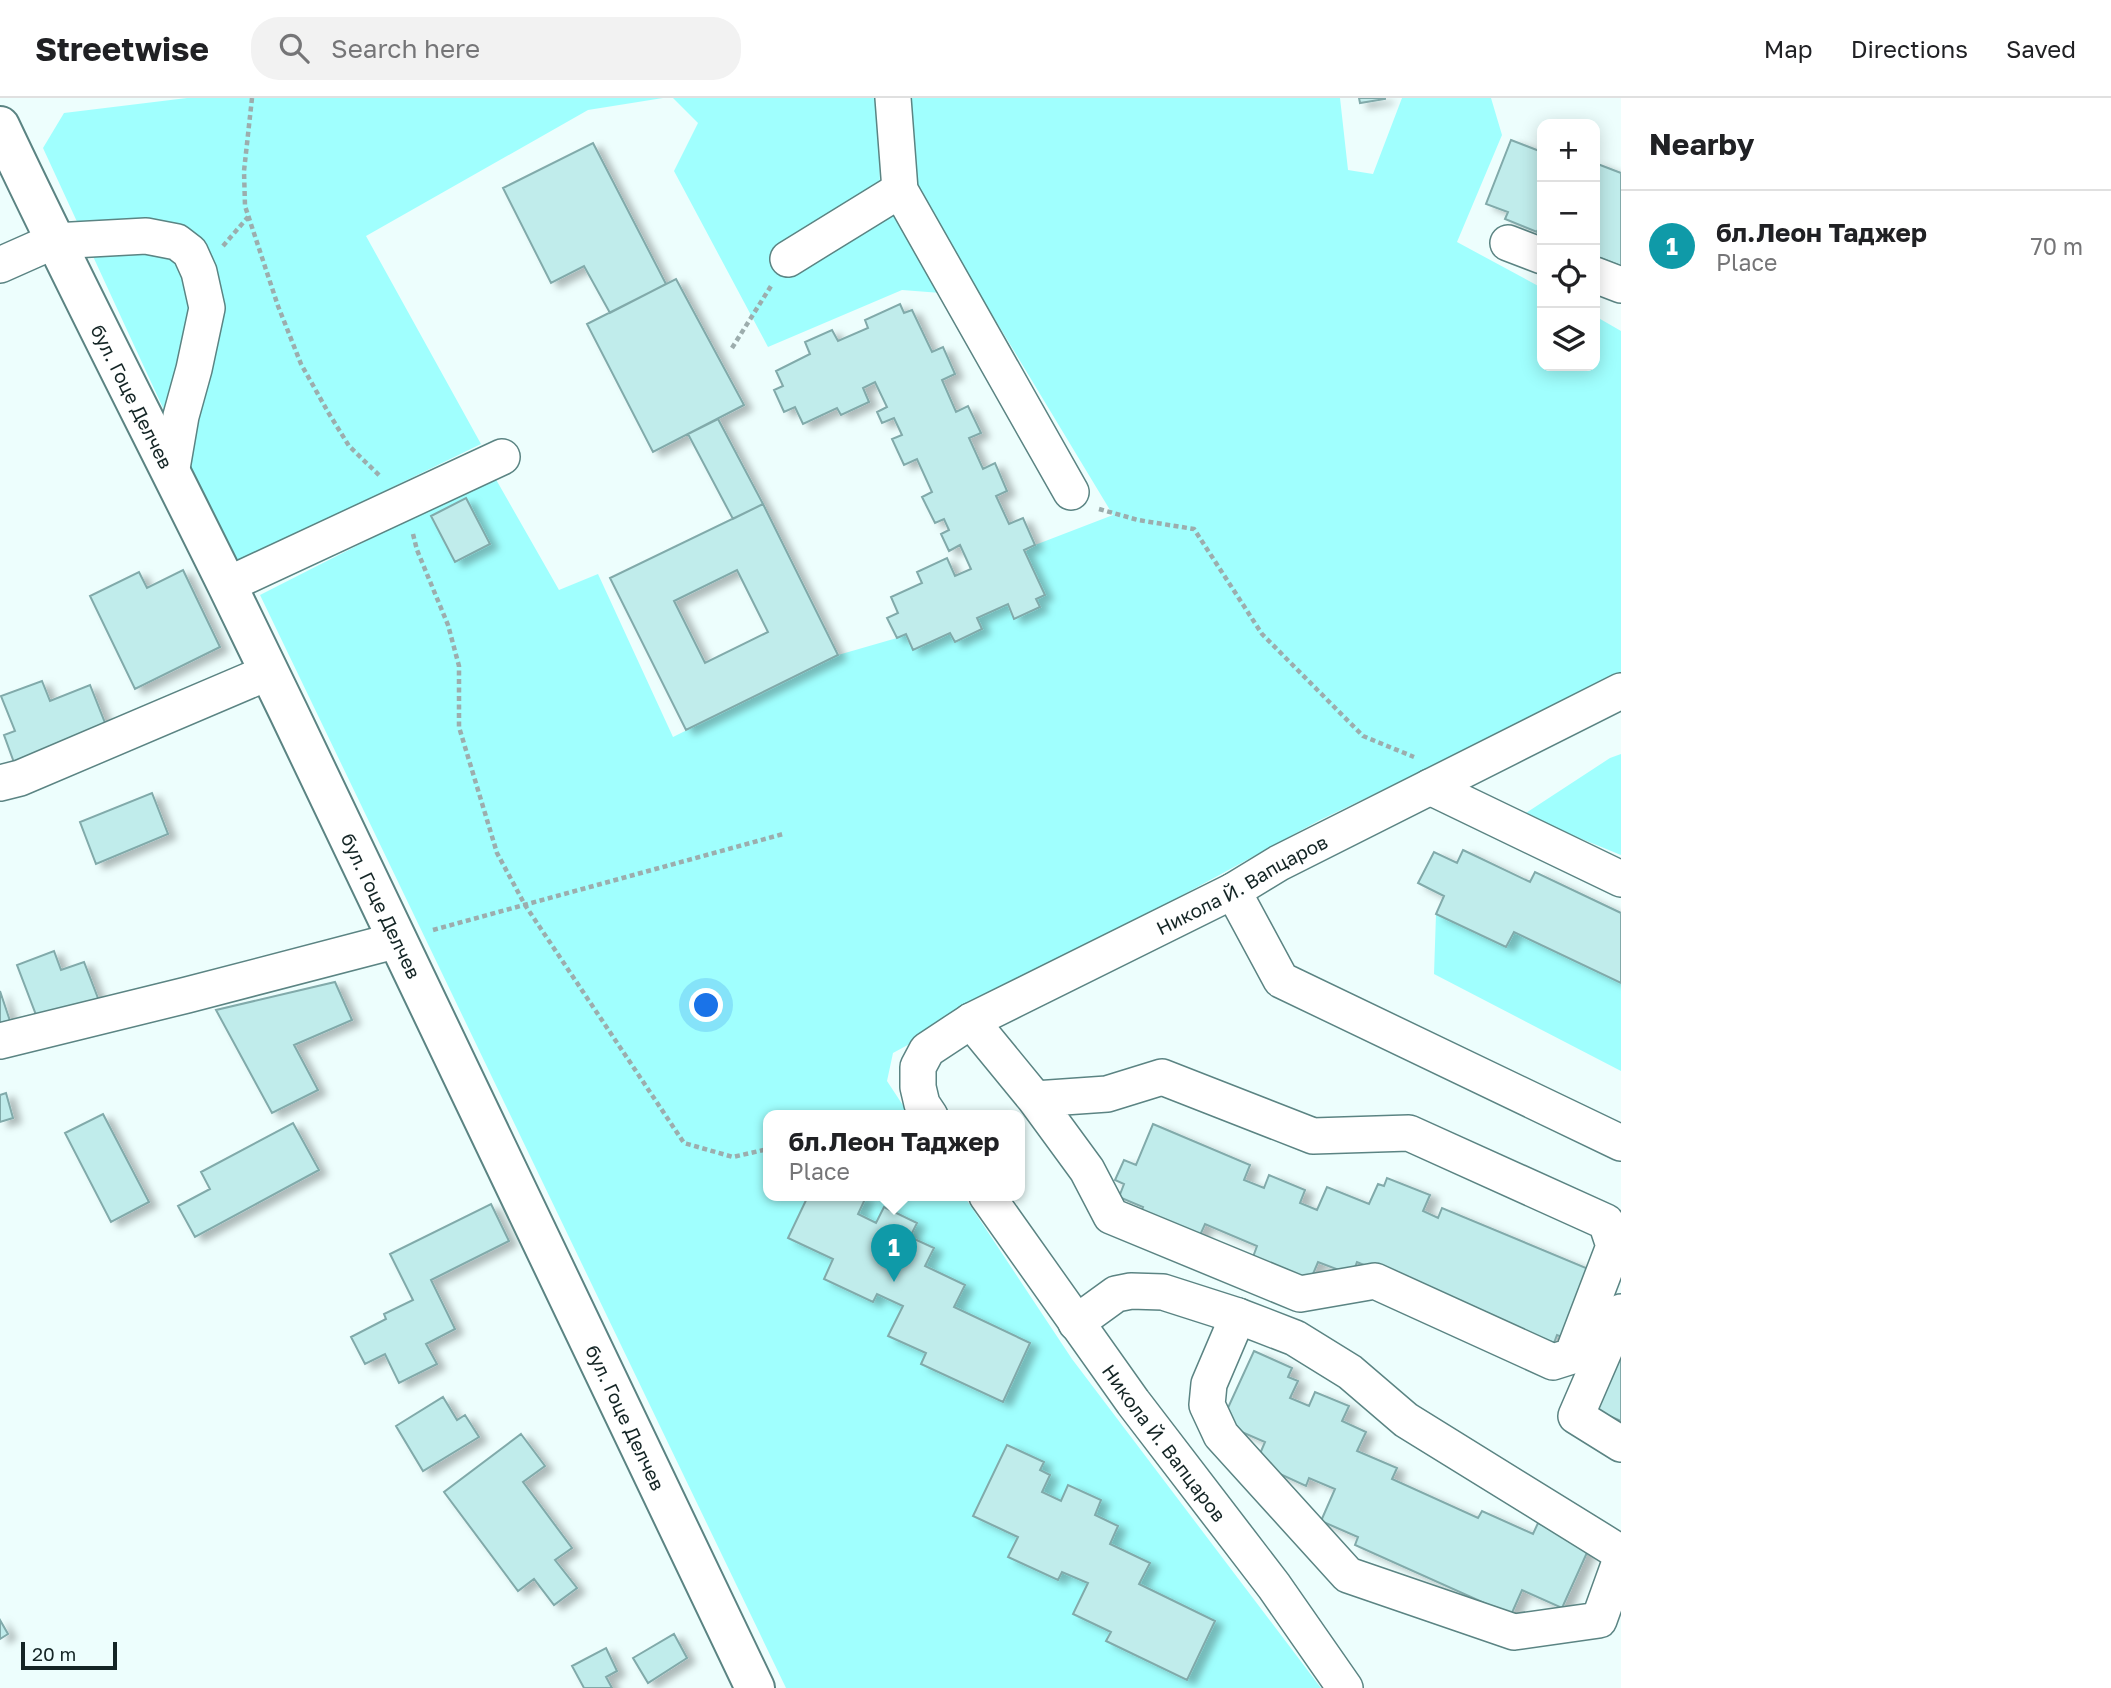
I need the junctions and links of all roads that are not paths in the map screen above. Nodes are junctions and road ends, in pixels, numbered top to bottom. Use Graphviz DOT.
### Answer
graph roads {
  1 [pos="893,98"];
  2 [pos="0,126"];
  3 [pos="900,190"];
  4 [pos="54,241"];
  5 [pos="1508,243"];
  6 [pos="1537,254"];
  7 [pos="788,259"];
  8 [pos="0,265"];
  9 [pos="1600,277"];
  10 [pos="1621,285"];
  11 [pos="502,457"];
  12 [pos="171,474"];
  13 [pos="1072,492"];
  14 [pos="227,585"];
  15 [pos="269,672"];
  16 [pos="1621,691"];
  17 [pos="0,783"];
  18 [pos="1435,784"];
  19 [pos="1621,879"];
  20 [pos="1233,891"];
  21 [pos="398,940"];
  22 [pos="971,1021"];
  23 [pos="0,1041"];
  24 [pos="1035,1099"];
  25 [pos="926,1110"];
  26 [pos="1621,1143"];
  27 [pos="991,1201"];
  28 [pos="1612,1304"];
  29 [pos="1238,1316"];
  30 [pos="1076,1323"];
  31 [pos="1621,1444"];
  32 [pos="1621,1553"];
  33 [pos="1621,1559"];
  34 [pos="755,1688"];
  35 [pos="1345,1688"];
  1 -- 3 [label="street"];
  2 -- 4 [label="main road, бул. Гоце Делчев"];
  3 -- 7 [label="street"];
  3 -- 13 [label="street"];
  4 -- 8 [label="street"];
  4 -- 12 [label="main road, бул. Гоце Делчев"];
  4 -- 12 [label="street"];
  5 -- 6 [label="street"];
  9 -- 10 [label="street"];
  11 -- 14 [label="street"];
  12 -- 14 [label="main road, бул. Гоце Делчев"];
  14 -- 15 [label="main road, бул. Гоце Делчев"];
  15 -- 17 [label="street"];
  15 -- 21 [label="main road, бул. Гоце Делчев"];
  16 -- 18 [label="street, Никола Й. Вапцаров"];
  18 -- 19 [label="street"];
  18 -- 20 [label="street, Никола Й. Вапцаров"];
  20 -- 22 [label="street, Никола Й. Вапцаров"];
  20 -- 26 [label="street"];
  21 -- 23 [label="street"];
  21 -- 34 [label="main road, бул. Гоце Делчев"];
  22 -- 24 [label="street"];
  22 -- 25 [label="street, Никола Й. Вапцаров"];
  24 -- 28 [label="street"];
  24 -- 28 [label="street"];
  27 -- 30 [label="street, Никола Й. Вапцаров"];
  28 -- 31 [label="street"];
  29 -- 30 [label="street"];
  29 -- 32 [label="street"];
  29 -- 33 [label="street"];
  30 -- 35 [label="street, Никола Й. Вапцаров"];
}
